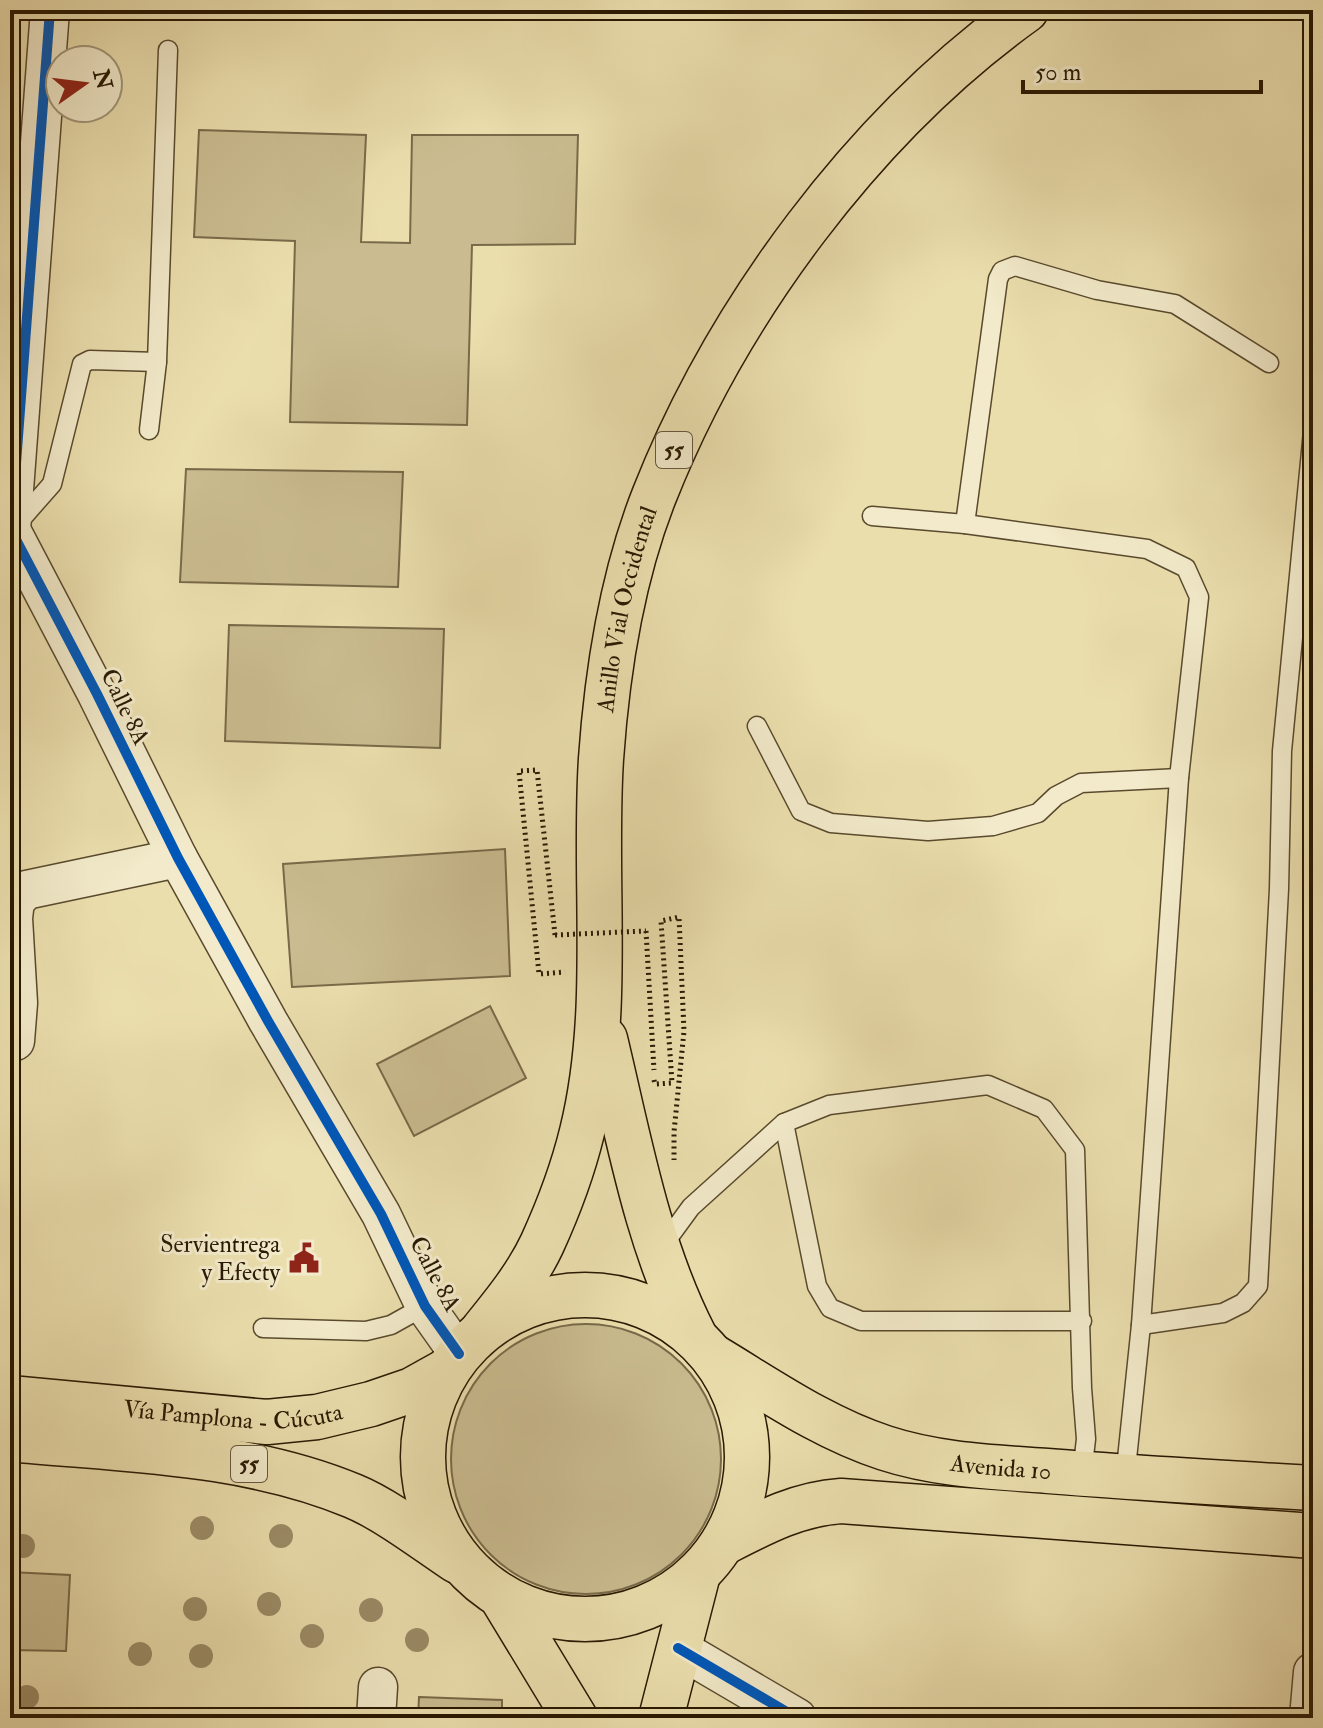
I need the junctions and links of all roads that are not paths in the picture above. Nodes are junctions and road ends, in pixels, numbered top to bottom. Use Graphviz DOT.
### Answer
graph roads {
  1 [pos="50,10"];
  2 [pos="1026,10"];
  3 [pos="168,50"];
  4 [pos="25,142"];
  5 [pos="157,362"];
  6 [pos="1269,363"];
  7 [pos="149,430"];
  8 [pos="1313,431"];
  9 [pos="872,516"];
  10 [pos="965,524"];
  11 [pos="11,530"];
  12 [pos="757,726"];
  13 [pos="1179,778"];
  14 [pos="178,858"];
  15 [pos="598,989"];
  16 [pos="15,1041"];
  17 [pos="784,1123"];
  18 [pos="659,1250"];
  19 [pos="425,1306"];
  20 [pos="1082,1321"];
  21 [pos="1141,1325"];
  22 [pos="263,1328"];
  23 [pos="704,1346"];
  24 [pos="463,1351"];
  25 [pos="10,1398"];
  26 [pos="10,1439"];
  27 [pos="1082,1474"];
  28 [pos="1125,1478"];
  29 [pos="1313,1488"];
  30 [pos="1313,1536"];
  31 [pos="711,1558"];
  32 [pos="465,1566"];
  33 [pos="501,1596"];
  34 [pos="678,1648"];
  35 [pos="1313,1672"];
  36 [pos="575,1718"];
  37 [pos="661,1718"];
  38 [pos="797,1718"];
  39 [pos="1309,1718"];
  1 -- 4 [label="street"];
  2 -- 15 [label="main road, Anillo Vial Occidental / 55"];
  3 -- 5 [label="lane"];
  4 -- 11 [label="street"];
  5 -- 7 [label="lane"];
  5 -- 11 [label="lane"];
  6 -- 10 [label="lane"];
  8 -- 21 [label="lane"];
  9 -- 10 [label="lane"];
  10 -- 13 [label="lane"];
  11 -- 14 [label="street, Calle 8A"];
  12 -- 13 [label="lane"];
  13 -- 21 [label="lane"];
  14 -- 16 [label="street"];
  14 -- 19 [label="street, Calle 8A"];
  15 -- 18 [label="main road, Anillo Vial Occidental / 55"];
  15 -- 24 [label="main road, Anillo Vial Occidental / 55"];
  17 -- 18 [label="lane"];
  17 -- 20 [label="lane"];
  17 -- 20 [label="lane"];
  18 -- 23 [label="main road, Anillo Vial Occidental / 55"];
  19 -- 22 [label="lane"];
  19 -- 24 [label="street, Calle 8A"];
  20 -- 27 [label="lane"];
  21 -- 28 [label="lane"];
  23 -- 24 [label="main road, 55"];
  23 -- 27 [label="main road, Avenida 10"];
  23 -- 31 [label="main road, 55"];
  24 -- 25 [label="main road, Vía Pamplona - Cúcuta / 55"];
  24 -- 32 [label="main road, 55"];
  26 -- 32 [label="main road, Vía Pamplona - Cúcuta / 55"];
  27 -- 28 [label="main road, Avenida 10"];
  28 -- 29 [label="main road, Avenida 10"];
  30 -- 31 [label="main road, Avenida 10"];
  31 -- 33 [label="main road, 55"];
  31 -- 34 [label="main road, 55"];
  32 -- 33 [label="main road, 55"];
  33 -- 36 [label="main road, 55"];
  34 -- 37 [label="main road, 55"];
  34 -- 38 [label="street"];
  35 -- 39 [label="street"];
}
